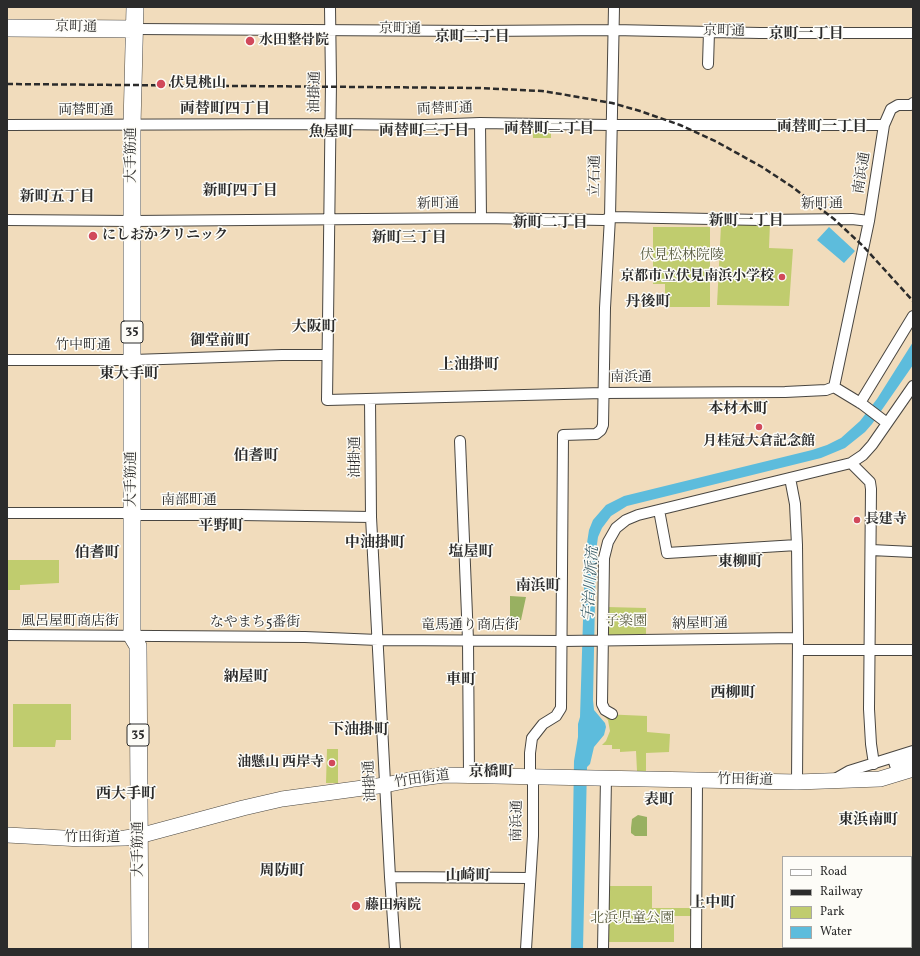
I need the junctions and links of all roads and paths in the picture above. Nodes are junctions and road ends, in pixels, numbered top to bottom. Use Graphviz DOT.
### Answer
graph roads {
  1 [pos="135,7"];
  2 [pos="330,7"];
  3 [pos="614,7"];
  4 [pos="7,28"];
  5 [pos="135,29"];
  6 [pos="330,29"];
  7 [pos="613,30"];
  8 [pos="709,32"];
  9 [pos="913,33"];
  10 [pos="708,64"];
  11 [pos="913,103"];
  12 [pos="480,123"];
  13 [pos="330,124"];
  14 [pos="7,125"];
  15 [pos="132,125"];
  16 [pos="610,125"];
  17 [pos="884,125"];
  18 [pos="610,217"];
  19 [pos="481,218"];
  20 [pos="7,220"];
  21 [pos="329,220"];
  22 [pos="132,221"];
  23 [pos="869,221"];
  24 [pos="913,316"];
  25 [pos="327,355"];
  26 [pos="7,360"];
  27 [pos="132,360"];
  28 [pos="913,386"];
  29 [pos="834,388"];
  30 [pos="603,392"];
  31 [pos="370,398"];
  32 [pos="861,404"];
  33 [pos="887,424"];
  34 [pos="460,441"];
  35 [pos="851,463"];
  36 [pos="790,478"];
  37 [pos="659,510"];
  38 [pos="7,513"];
  39 [pos="132,514"];
  40 [pos="371,517"];
  41 [pos="797,545"];
  42 [pos="872,550"];
  43 [pos="913,552"];
  44 [pos="7,635"];
  45 [pos="132,636"];
  46 [pos="798,638"];
  47 [pos="378,640"];
  48 [pos="468,640"];
  49 [pos="602,640"];
  50 [pos="562,641"];
  51 [pos="798,650"];
  52 [pos="871,650"];
  53 [pos="913,650"];
  54 [pos="612,714"];
  55 [pos="913,751"];
  56 [pos="913,757"];
  57 [pos="913,760"];
  58 [pos="874,764"];
  59 [pos="913,769"];
  60 [pos="469,775"];
  61 [pos="531,777"];
  62 [pos="603,778"];
  63 [pos="880,779"];
  64 [pos="697,780"];
  65 [pos="832,781"];
  66 [pos="913,781"];
  67 [pos="797,782"];
  68 [pos="385,785"];
  69 [pos="7,835"];
  70 [pos="139,836"];
  71 [pos="390,877"];
  72 [pos="529,878"];
  73 [pos="140,949"];
  74 [pos="395,949"];
  75 [pos="526,949"];
  76 [pos="604,949"];
  77 [pos="696,949"];
  1 -- 5 [label="main road, 大手筋通"];
  2 -- 6 [label="street, 油掛通"];
  3 -- 7 [label="street, 立石通"];
  4 -- 5 [label="main road, 京町通"];
  5 -- 6 [label="street, 京町通"];
  5 -- 15 [label="main road, 大手筋通 / 35"];
  6 -- 7 [label="street, 京町通"];
  6 -- 13 [label="street, 油掛通"];
  7 -- 8 [label="street, 京町通"];
  7 -- 16 [label="street, 立石通"];
  8 -- 9 [label="street, 京町通"];
  8 -- 10 [label="street"];
  11 -- 17 [label="street, 南浜通"];
  12 -- 13 [label="street, 両替町通"];
  12 -- 16 [label="street, 両替町通"];
  12 -- 19 [label="street"];
  13 -- 15 [label="street, 両替町通"];
  13 -- 21 [label="street, 油掛通"];
  14 -- 15 [label="street, 両替町通"];
  15 -- 22 [label="main road, 大手筋通 / 35"];
  16 -- 17 [label="street, 両替町通"];
  16 -- 18 [label="street, 立石通"];
  17 -- 23 [label="street, 南浜通"];
  18 -- 19 [label="street, 新町通"];
  18 -- 23 [label="street, 新町通"];
  18 -- 30 [label="street, 立石通"];
  19 -- 21 [label="street, 新町通"];
  20 -- 22 [label="street, 新町通"];
  21 -- 22 [label="street, 新町通"];
  21 -- 25 [label="street, 油掛通"];
  22 -- 27 [label="main road, 大手筋通 / 35"];
  23 -- 29 [label="street, 南浜通"];
  24 -- 32 [label="street"];
  25 -- 27 [label="street, 竹中町通"];
  25 -- 31 [label="street, 油掛通"];
  26 -- 27 [label="street, 竹中町通"];
  27 -- 39 [label="main road, 大手筋通 / 35"];
  28 -- 33 [label="street"];
  29 -- 30 [label="street, 南浜通"];
  29 -- 32 [label="street"];
  30 -- 31 [label="street"];
  30 -- 50 [label="street, 南浜通"];
  31 -- 40 [label="street, 油掛通"];
  32 -- 33 [label="street"];
  33 -- 35 [label="street"];
  34 -- 48 [label="street"];
  35 -- 36 [label="street"];
  35 -- 42 [label="street"];
  36 -- 37 [label="street"];
  36 -- 41 [label="street"];
  37 -- 41 [label="street"];
  37 -- 49 [label="street"];
  38 -- 39 [label="street, 南部町通"];
  39 -- 40 [label="street, 南部町通"];
  39 -- 45 [label="main road, 大手筋通 / 35"];
  40 -- 47 [label="street, 油掛通"];
  41 -- 46 [label="street"];
  42 -- 43 [label="street"];
  42 -- 52 [label="street"];
  44 -- 45 [label="street, 風呂屋町商店街"];
  45 -- 47 [label="street, なやまち5番街"];
  45 -- 70 [label="main road, 大手筋通 / 35"];
  46 -- 49 [label="street, 納屋町通"];
  46 -- 51 [label="street"];
  47 -- 48 [label="street, 竜馬通り商店街"];
  47 -- 68 [label="street, 油掛通"];
  48 -- 50 [label="street, 竜馬通り商店街"];
  48 -- 60 [label="street"];
  49 -- 50 [label="street, 納屋町通"];
  49 -- 54 [label="street"];
  50 -- 61 [label="street, 南浜通"];
  51 -- 52 [label="street"];
  51 -- 67 [label="street"];
  52 -- 53 [label="street"];
  52 -- 58 [label="street"];
  55 -- 58 [label="street"];
  56 -- 57 [label="street"];
  58 -- 65 [label="street"];
  59 -- 63 [label="main road, 竹田街道"];
  60 -- 61 [label="main road, 竹田街道"];
  60 -- 68 [label="main road, 竹田街道"];
  61 -- 62 [label="main road, 竹田街道"];
  61 -- 72 [label="street, 南浜通"];
  62 -- 64 [label="main road, 竹田街道"];
  62 -- 76 [label="street"];
  63 -- 65 [label="main road, 竹田街道"];
  63 -- 66 [label="main road"];
  64 -- 67 [label="main road, 竹田街道"];
  64 -- 77 [label="street"];
  65 -- 67 [label="main road, 竹田街道"];
  68 -- 70 [label="main road, 竹田街道"];
  68 -- 71 [label="street, 油掛通"];
  69 -- 70 [label="main road, 竹田街道"];
  70 -- 73 [label="main road, 大手筋通 / 35"];
  71 -- 72 [label="street"];
  71 -- 74 [label="street, 油掛通"];
  72 -- 75 [label="street, 南浜通"];
}
